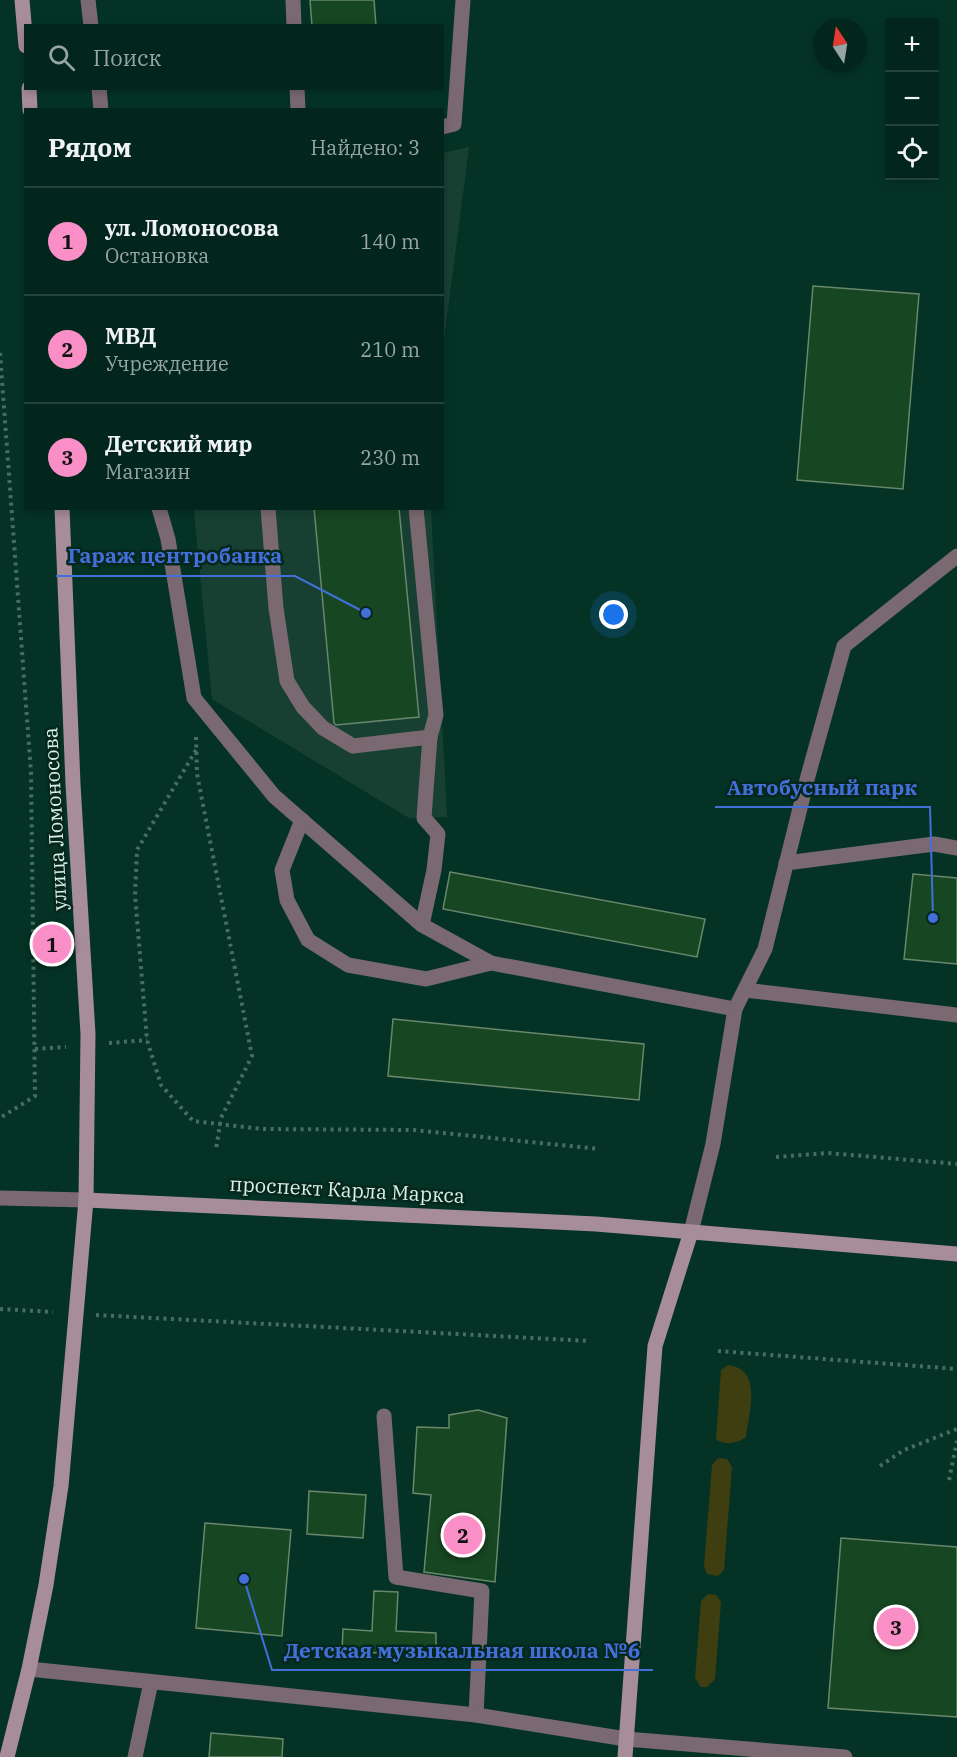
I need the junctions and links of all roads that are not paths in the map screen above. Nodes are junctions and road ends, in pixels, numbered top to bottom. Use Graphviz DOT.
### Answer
graph roads {
  1 [pos="22,0"];
  2 [pos="88,0"];
  3 [pos="293,0"];
  4 [pos="463,0"];
  5 [pos="24,24"];
  6 [pos="92,24"];
  7 [pos="294,24"];
  8 [pos="29,90"];
  9 [pos="99,90"];
  10 [pos="297,90"];
  11 [pos="30,108"];
  12 [pos="101,108"];
  13 [pos="298,108"];
  14 [pos="444,126"];
  15 [pos="62,510"];
  16 [pos="160,510"];
  17 [pos="268,510"];
  18 [pos="416,510"];
  19 [pos="957,556"];
  20 [pos="430,737"];
  21 [pos="302,820"];
  22 [pos="957,848"];
  23 [pos="786,863"];
  24 [pos="422,925"];
  25 [pos="491,963"];
  26 [pos="745,990"];
  27 [pos="735,1009"];
  28 [pos="957,1015"];
  29 [pos="0,1198"];
  30 [pos="87,1200"];
  31 [pos="691,1232"];
  32 [pos="957,1254"];
  33 [pos="384,1416"];
  34 [pos="29,1669"];
  35 [pos="151,1682"];
  36 [pos="476,1715"];
  37 [pos="626,1739"];
  38 [pos="7,1757"];
  39 [pos="135,1757"];
  40 [pos="625,1757"];
  41 [pos="846,1757"];
  1 -- 5 [label="main road"];
  2 -- 6 [label="street"];
  3 -- 7 [label="street"];
  4 -- 14 [label="street"];
  8 -- 11 [label="main road"];
  9 -- 12 [label="street"];
  10 -- 13 [label="street"];
  15 -- 30 [label="main road, улица Ломоносова"];
  16 -- 21 [label="street"];
  17 -- 20 [label="street"];
  18 -- 20 [label="street"];
  19 -- 23 [label="street"];
  20 -- 24 [label="street"];
  21 -- 24 [label="street"];
  21 -- 25 [label="street"];
  22 -- 23 [label="street"];
  23 -- 26 [label="street"];
  24 -- 25 [label="street"];
  25 -- 27 [label="street"];
  26 -- 27 [label="street"];
  26 -- 28 [label="street"];
  27 -- 31 [label="street"];
  29 -- 30 [label="street, проспект Карла Маркса"];
  30 -- 31 [label="main road, проспект Карла Маркса"];
  30 -- 34 [label="main road, улица Ломоносова"];
  31 -- 32 [label="main road, проспект Карла Маркса"];
  31 -- 37 [label="main road"];
  33 -- 36 [label="street"];
  34 -- 35 [label="street"];
  34 -- 38 [label="main road, улица Ломоносова"];
  35 -- 36 [label="street"];
  35 -- 39 [label="street"];
  36 -- 37 [label="street"];
  37 -- 40 [label="main road"];
  37 -- 41 [label="street"];
}
